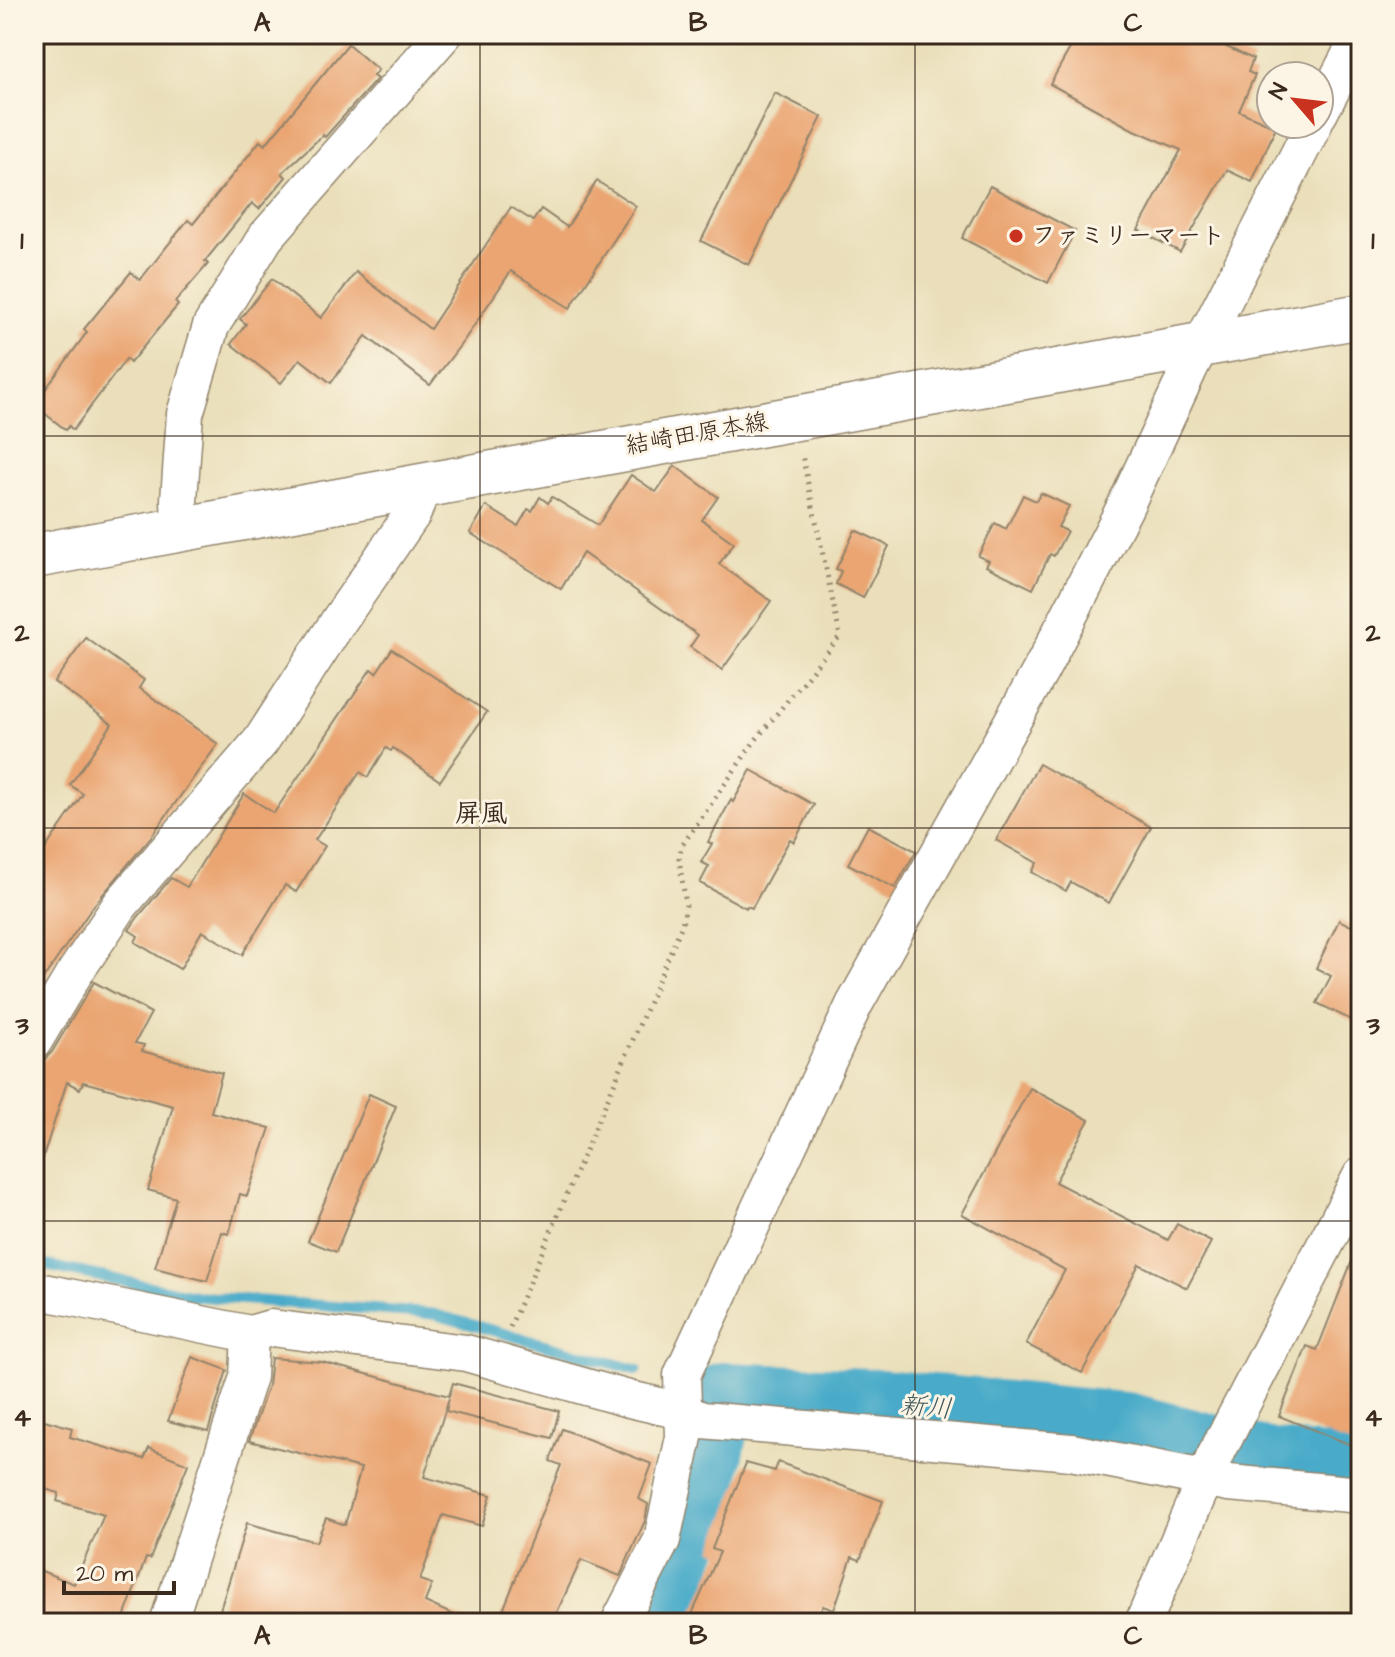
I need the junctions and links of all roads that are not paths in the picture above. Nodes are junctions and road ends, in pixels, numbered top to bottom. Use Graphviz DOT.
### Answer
graph roads {
  1 [pos="444,34"];
  2 [pos="1361,34"];
  3 [pos="1335,84"];
  4 [pos="1306,140"];
  5 [pos="1361,316"];
  6 [pos="1203,342"];
  7 [pos="423,485"];
  8 [pos="180,528"];
  9 [pos="34,556"];
  10 [pos="34,1041"];
  11 [pos="1361,1176"];
  12 [pos="34,1290"];
  13 [pos="250,1334"];
  14 [pos="681,1411"];
  15 [pos="1214,1457"];
  16 [pos="1361,1495"];
  17 [pos="168,1623"];
  18 [pos="619,1623"];
  19 [pos="1143,1623"];
  1 -- 8 [label="street"];
  2 -- 3 [label="street"];
  4 -- 6 [label="street"];
  5 -- 6 [label="main road, 結崎田原本線"];
  6 -- 7 [label="main road, 結崎田原本線"];
  6 -- 14 [label="street"];
  7 -- 8 [label="main road, 結崎田原本線"];
  7 -- 10 [label="street"];
  8 -- 9 [label="main road, 結崎田原本線"];
  11 -- 15 [label="street"];
  12 -- 13 [label="street"];
  13 -- 14 [label="street"];
  13 -- 17 [label="street"];
  14 -- 15 [label="street"];
  14 -- 18 [label="street"];
  15 -- 16 [label="street"];
  15 -- 19 [label="street"];
}
